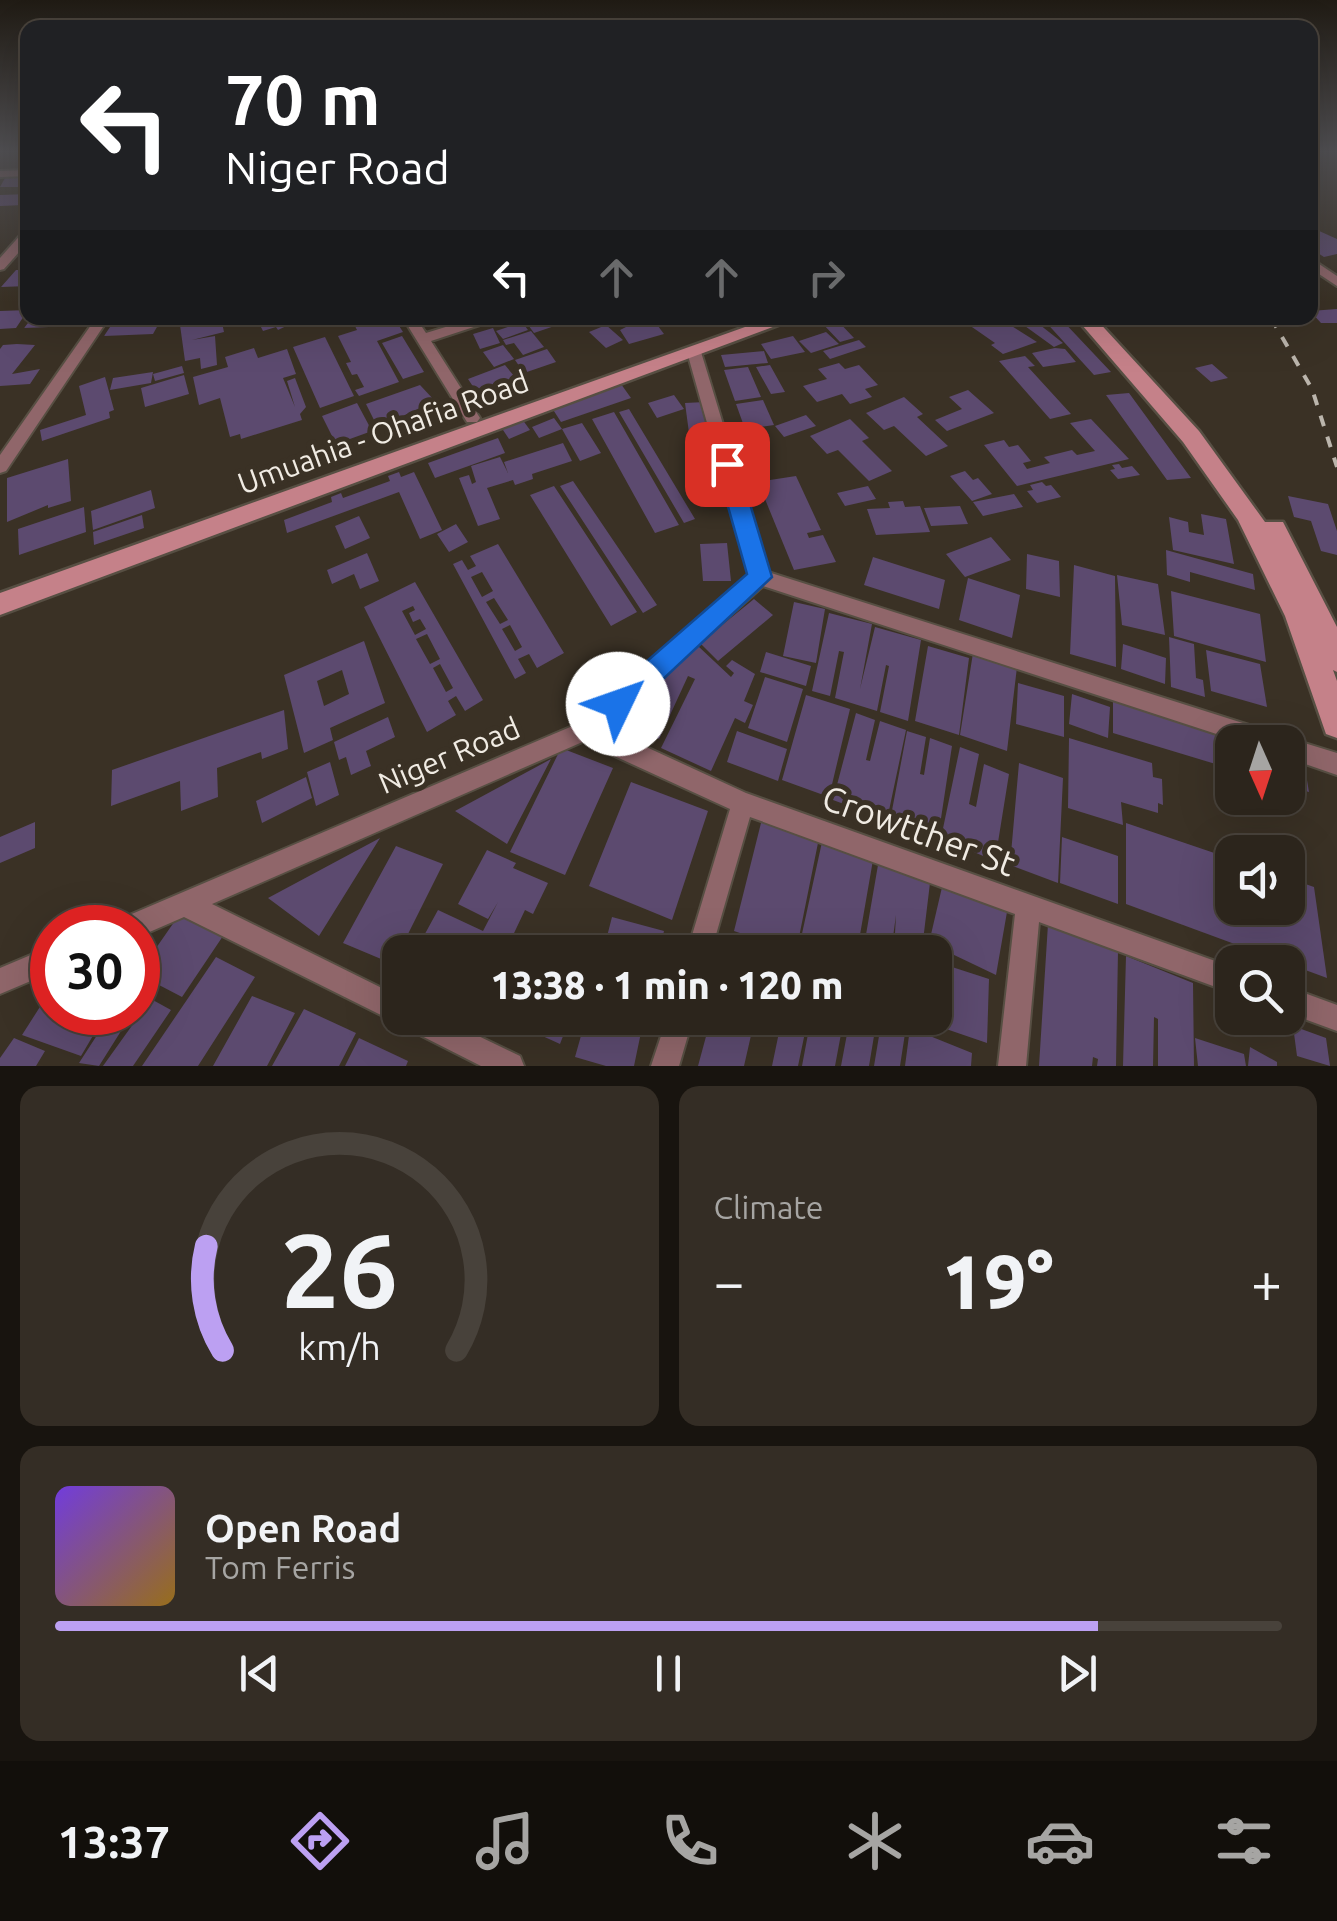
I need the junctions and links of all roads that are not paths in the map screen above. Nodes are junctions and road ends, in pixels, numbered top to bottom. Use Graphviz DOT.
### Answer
graph roads {
  1 [pos="20,243"];
  2 [pos="0,266"];
  3 [pos="97,325"];
  4 [pos="414,325"];
  5 [pos="465,325"];
  6 [pos="735,325"];
  7 [pos="768,325"];
  8 [pos="1092,325"];
  9 [pos="1105,325"];
  10 [pos="422,339"];
  11 [pos="694,352"];
  12 [pos="472,418"];
  13 [pos="0,467"];
  14 [pos="760,577"];
  15 [pos="0,587"];
  16 [pos="0,604"];
  17 [pos="1337,659"];
  18 [pos="1337,724"];
  19 [pos="1218,725"];
  20 [pos="589,729"];
  21 [pos="1305,754"];
  22 [pos="1337,764"];
  23 [pos="743,803"];
  24 [pos="186,904"];
  25 [pos="1028,906"];
  26 [pos="160,915"];
  27 [pos="704,935"];
  28 [pos="30,968"];
  29 [pos="1215,974"];
  30 [pos="0,980"];
  31 [pos="382,1002"];
  32 [pos="1305,1006"];
  33 [pos="1337,1018"];
  34 [pos="447,1035"];
  35 [pos="675,1035"];
  36 [pos="510,1066"];
  37 [pos="665,1066"];
  38 [pos="1012,1066"];
  1 -- 2 [label="street"];
  3 -- 13 [label="street"];
  4 -- 10 [label="street"];
  5 -- 10 [label="street"];
  6 -- 12 [label="main road, Umuahia - Ohafia Road"];
  7 -- 11 [label="main road, Umuahia - Ohafia Road"];
  8 -- 18 [label="main road"];
  9 -- 17 [label="main road"];
  10 -- 12 [label="street"];
  11 -- 14 [label="street"];
  11 -- 16 [label="main road, Umuahia - Ohafia Road"];
  12 -- 15 [label="main road, Umuahia - Ohafia Road"];
  14 -- 19 [label="street"];
  14 -- 20 [label="street, Niger Road"];
  20 -- 23 [label="street, Crowtther St"];
  20 -- 24 [label="street, Niger Road"];
  21 -- 22 [label="street"];
  23 -- 25 [label="street, Crowtther St"];
  23 -- 27 [label="street"];
  24 -- 26 [label="street, Niger Road"];
  24 -- 31 [label="street"];
  25 -- 29 [label="street, Crowtther St"];
  25 -- 38 [label="street"];
  28 -- 30 [label="street"];
  32 -- 33 [label="street"];
  34 -- 36 [label="street"];
  35 -- 37 [label="street"];
}
